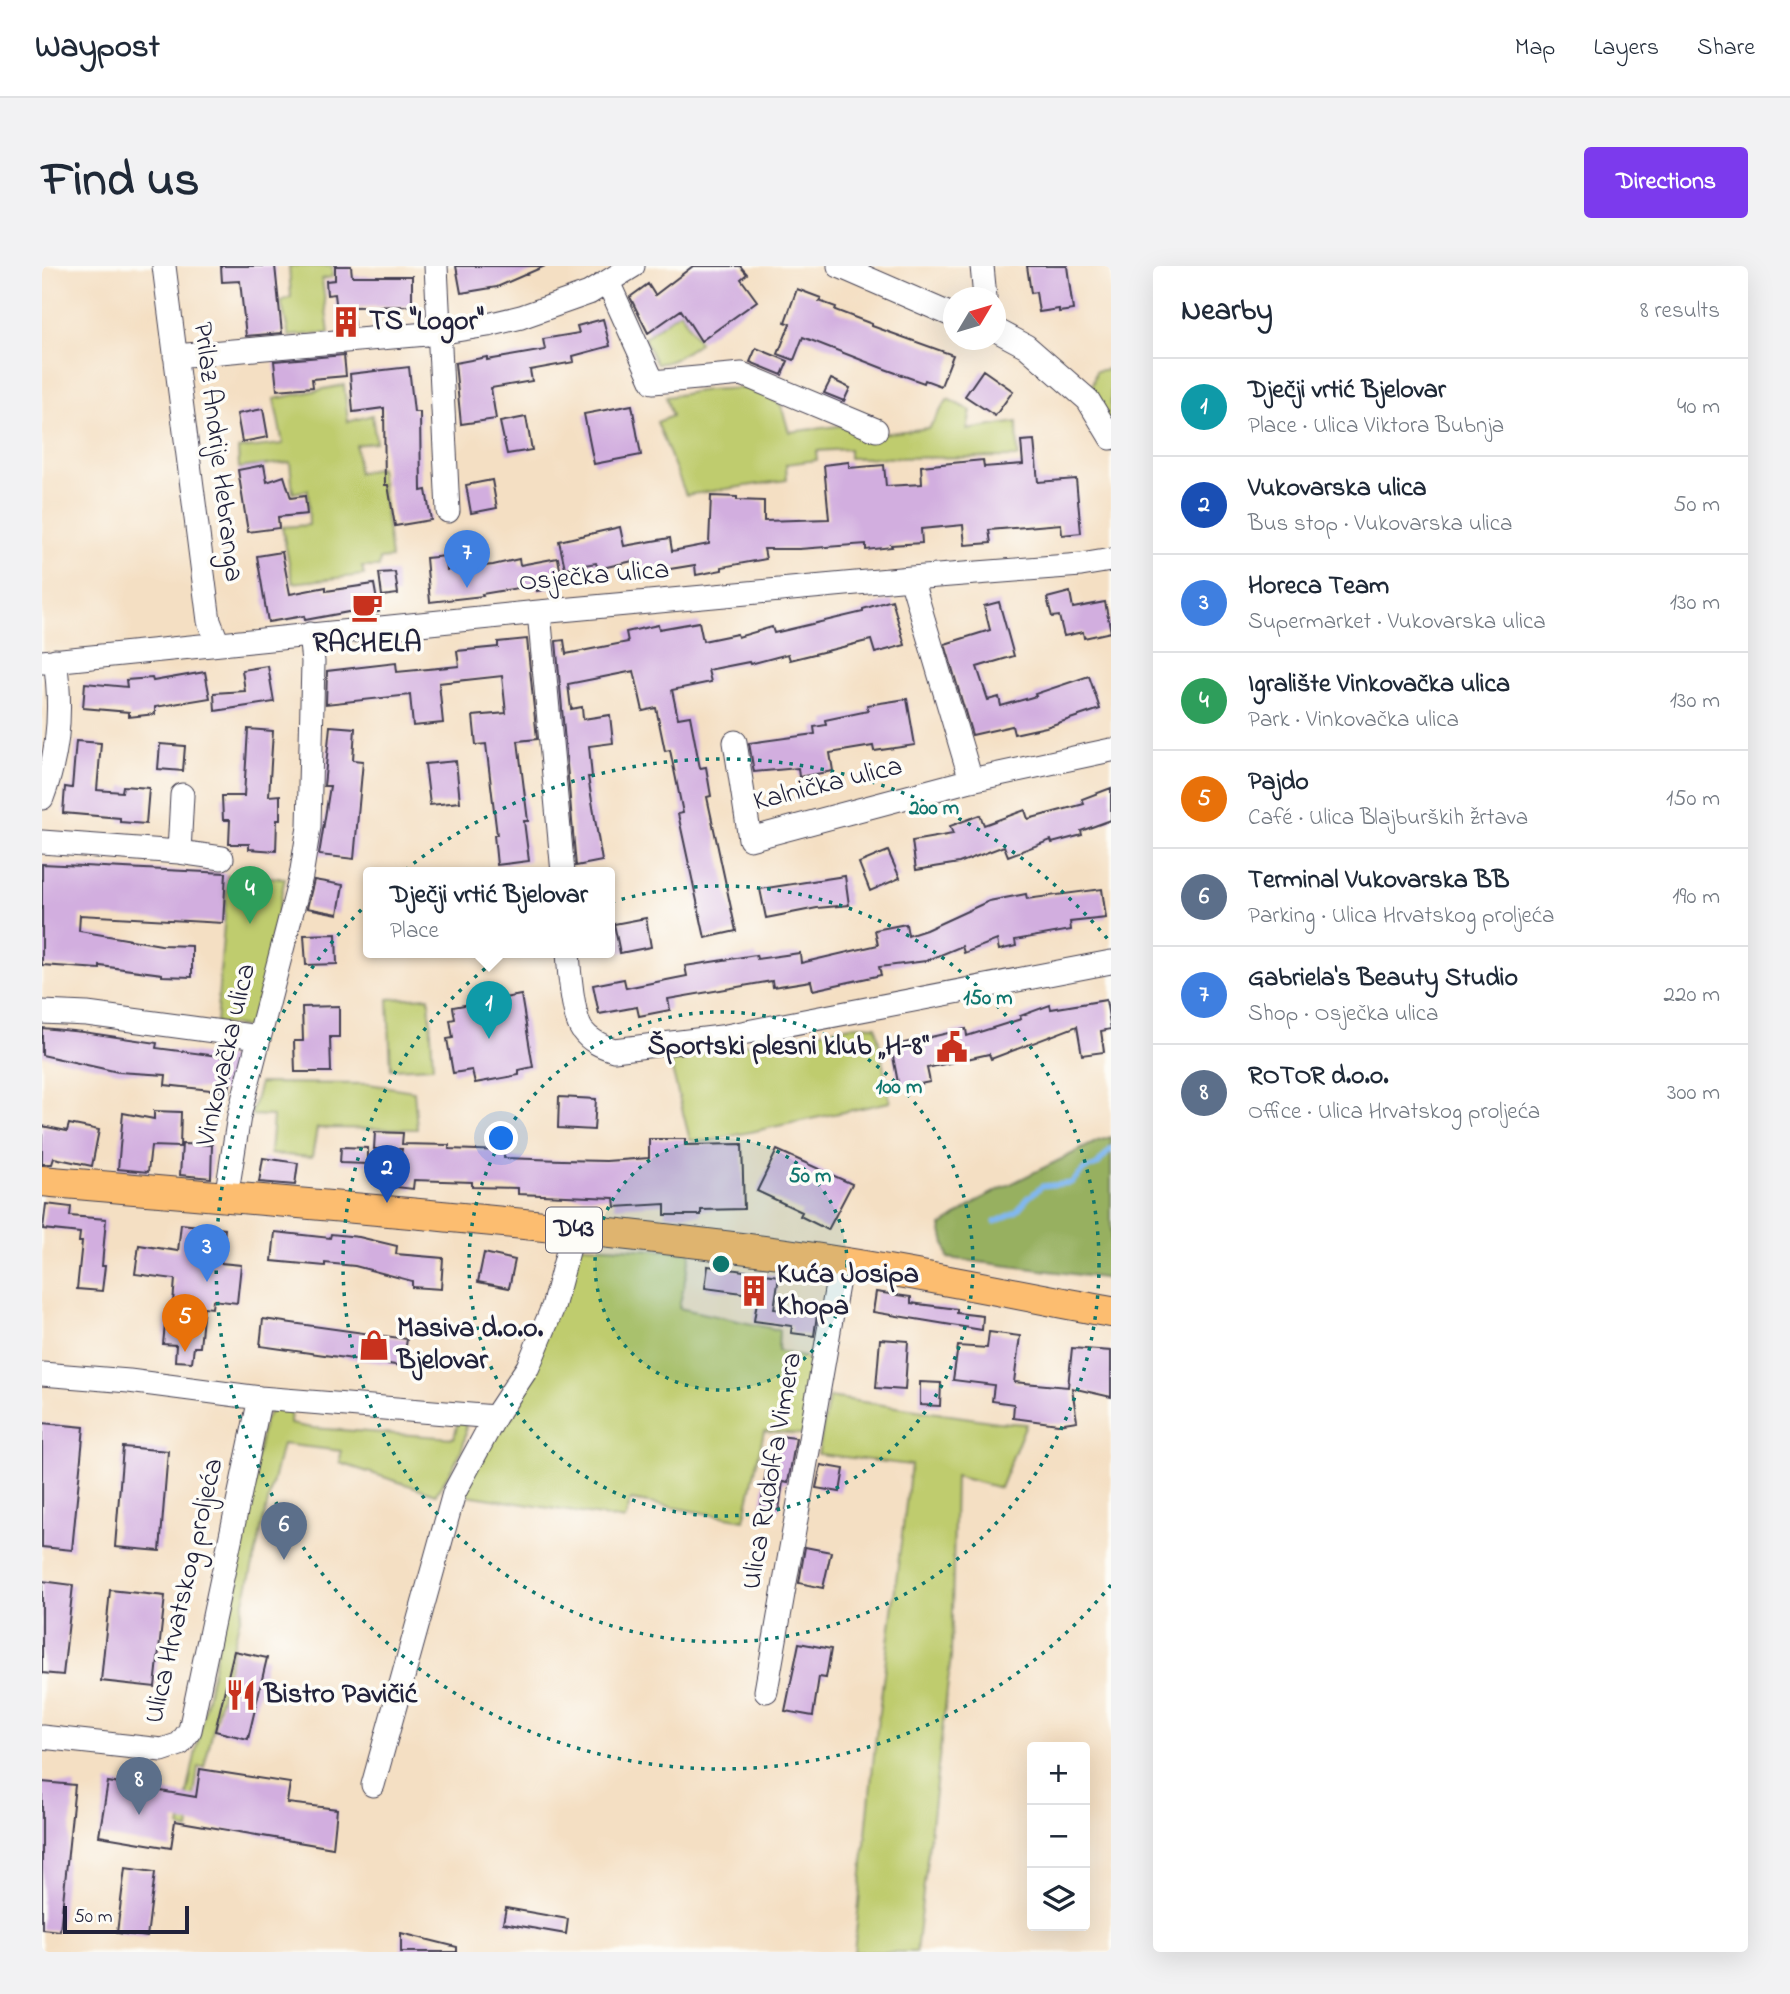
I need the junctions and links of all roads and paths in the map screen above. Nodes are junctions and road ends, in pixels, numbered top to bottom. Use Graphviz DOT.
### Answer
graph roads {
  1 [pos="164,266"];
  2 [pos="436,266"];
  3 [pos="633,266"];
  4 [pos="839,266"];
  5 [pos="982,266"];
  6 [pos="608,282"];
  7 [pos="984,287"];
  8 [pos="943,311"];
  9 [pos="438,333"];
  10 [pos="1006,335"];
  11 [pos="175,356"];
  12 [pos="876,430"];
  13 [pos="1111,438"];
  14 [pos="448,511"];
  15 [pos="1111,560"];
  16 [pos="911,578"];
  17 [pos="538,612"];
  18 [pos="310,634"];
  19 [pos="218,644"];
  20 [pos="49,661"];
  21 [pos="735,742"];
  22 [pos="1111,750"];
  23 [pos="971,780"];
  24 [pos="182,795"];
  25 [pos="42,798"];
  26 [pos="42,842"];
  27 [pos="179,852"];
  28 [pos="222,858"];
  29 [pos="562,867"];
  30 [pos="568,958"];
  31 [pos="1111,962"];
  32 [pos="42,1012"];
  33 [pos="260,1037"];
  34 [pos="42,1181"];
  35 [pos="226,1198"];
  36 [pos="573,1229"];
  37 [pos="841,1262"];
  38 [pos="1111,1312"];
  39 [pos="42,1374"];
  40 [pos="260,1398"];
  41 [pos="495,1417"];
  42 [pos="766,1691"];
  43 [pos="42,1737"];
  44 [pos="373,1785"];
  1 -- 11 [label="street, Prilaz Andrije Hebranga"];
  2 -- 9 [label="street"];
  3 -- 6 [label="street"];
  4 -- 8 [label="street"];
  5 -- 7 [label="street"];
  6 -- 9 [label="street"];
  6 -- 12 [label="street"];
  9 -- 11 [label="street"];
  9 -- 14 [label="street"];
  10 -- 13 [label="street"];
  11 -- 19 [label="street, Prilaz Andrije Hebranga"];
  15 -- 16 [label="street, Osječka ulica"];
  16 -- 17 [label="street, Osječka ulica"];
  16 -- 23 [label="street"];
  17 -- 18 [label="street, Osječka ulica"];
  17 -- 29 [label="street"];
  18 -- 19 [label="street, Osječka ulica"];
  18 -- 33 [label="street, Vinkovačka ulica"];
  19 -- 20 [label="street, Osječka ulica"];
  20 -- 25 [label="street"];
  21 -- 23 [label="street, Kalnička ulica"];
  22 -- 23 [label="street, Kalnička ulica"];
  24 -- 27 [label="street"];
  26 -- 27 [label="street"];
  27 -- 28 [label="street"];
  30 -- 31 [label="street"];
  32 -- 33 [label="street"];
  33 -- 35 [label="street, Vinkovačka ulica"];
  34 -- 35 [label="main road, D43"];
  35 -- 36 [label="main road, D43"];
  36 -- 37 [label="main road, D43"];
  36 -- 41 [label="street"];
  37 -- 38 [label="main road, D43"];
  37 -- 42 [label="street, Ulica Rudolfa Vimera"];
  39 -- 40 [label="street"];
  40 -- 41 [label="street"];
  40 -- 43 [label="street, Ulica Hrvatskog proljeća"];
  41 -- 44 [label="street"];
}
